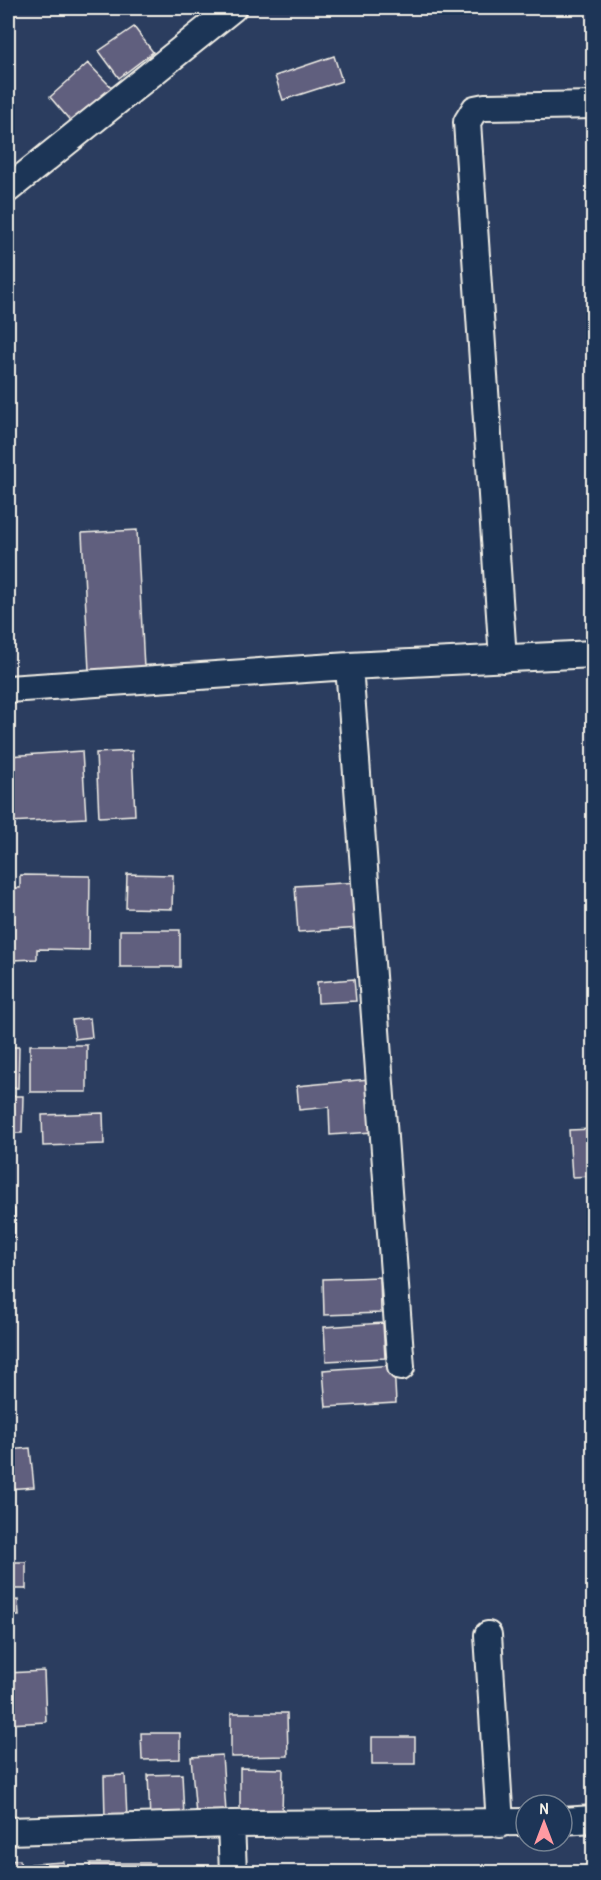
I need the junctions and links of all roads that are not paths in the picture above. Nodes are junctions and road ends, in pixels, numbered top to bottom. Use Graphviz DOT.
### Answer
graph roads {
  1 [pos="234,8"];
  2 [pos="594,105"];
  3 [pos="8,189"];
  4 [pos="594,654"];
  5 [pos="503,659"];
  6 [pos="349,666"];
  7 [pos="8,689"];
  8 [pos="401,1367"];
  9 [pos="488,1635"];
  10 [pos="594,1819"];
  11 [pos="574,1820"];
  12 [pos="514,1823"];
  13 [pos="231,1824"];
  14 [pos="500,1824"];
  15 [pos="8,1831"];
  16 [pos="233,1872"];
  1 -- 3 [label="street"];
  2 -- 5 [label="street"];
  4 -- 5 [label="street"];
  5 -- 6 [label="street"];
  6 -- 7 [label="street"];
  6 -- 8 [label="street"];
  9 -- 14 [label="street"];
  10 -- 11 [label="street"];
  12 -- 14 [label="street"];
  13 -- 14 [label="street"];
  13 -- 15 [label="street"];
  13 -- 16 [label="street"];
}
